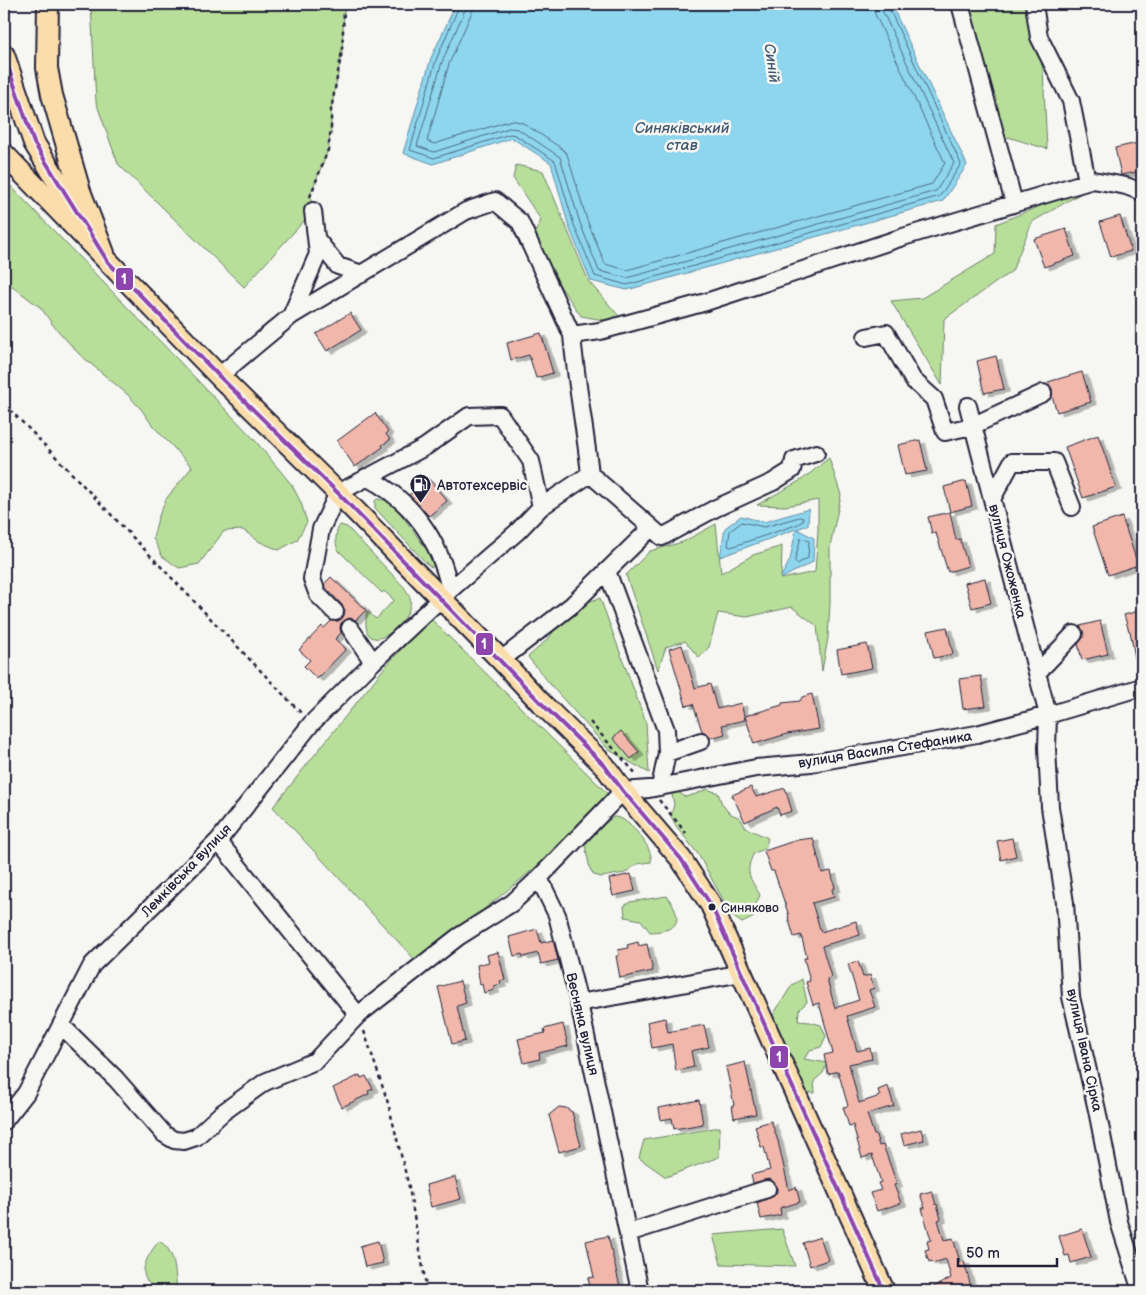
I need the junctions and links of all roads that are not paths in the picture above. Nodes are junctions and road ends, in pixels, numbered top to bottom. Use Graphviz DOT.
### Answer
graph roads {
  1 [pos="48,4"];
  2 [pos="960,4"];
  3 [pos="1034,4"];
  4 [pos="4,55"];
  5 [pos="4,154"];
  6 [pos="1087,181"];
  7 [pos="1142,192"];
  8 [pos="1014,203"];
  9 [pos="313,211"];
  10 [pos="318,241"];
  11 [pos="108,262"];
  12 [pos="362,274"];
  13 [pos="291,316"];
  14 [pos="572,336"];
  15 [pos="866,337"];
  16 [pos="219,376"];
  17 [pos="1043,393"];
  18 [pos="968,406"];
  19 [pos="972,426"];
  20 [pos="816,453"];
  21 [pos="590,474"];
  22 [pos="366,477"];
  23 [pos="338,493"];
  24 [pos="992,499"];
  25 [pos="541,507"];
  26 [pos="1072,507"];
  27 [pos="651,528"];
  28 [pos="607,571"];
  29 [pos="445,594"];
  30 [pos="335,612"];
  31 [pos="350,628"];
  32 [pos="1074,634"];
  33 [pos="501,660"];
  34 [pos="373,662"];
  35 [pos="1037,673"];
  36 [pos="1142,687"];
  37 [pos="1048,715"];
  38 [pos="701,741"];
  39 [pos="668,753"];
  40 [pos="660,787"];
  41 [pos="623,792"];
  42 [pos="218,841"];
  43 [pos="539,878"];
  44 [pos="742,973"];
  45 [pos="579,1003"];
  46 [pos="358,1015"];
  47 [pos="62,1026"];
  48 [pos="4,1121"];
  49 [pos="766,1189"];
  50 [pos="628,1233"];
  51 [pos="640,1291"];
  52 [pos="884,1291"];
  53 [pos="1141,1291"];
  1 -- 11 [label="main road"];
  2 -- 8 [label="street"];
  3 -- 6 [label="street"];
  4 -- 11 [label="main road"];
  5 -- 11 [label="main road"];
  6 -- 7 [label="street"];
  6 -- 8 [label="street"];
  8 -- 14 [label="street"];
  9 -- 10 [label="street"];
  10 -- 12 [label="street"];
  10 -- 13 [label="street"];
  11 -- 16 [label="main road"];
  12 -- 13 [label="street"];
  12 -- 14 [label="street"];
  13 -- 16 [label="street"];
  14 -- 21 [label="street"];
  15 -- 19 [label="street"];
  16 -- 23 [label="main road"];
  17 -- 19 [label="street"];
  18 -- 19 [label="street, вулиця Ожоженка"];
  19 -- 24 [label="street, вулиця Ожоженка"];
  20 -- 27 [label="street"];
  21 -- 25 [label="street, Лемківська вулиця"];
  21 -- 27 [label="street"];
  22 -- 23 [label="street"];
  22 -- 25 [label="street"];
  22 -- 29 [label="street"];
  23 -- 29 [label="main road"];
  23 -- 30 [label="street"];
  24 -- 26 [label="street"];
  24 -- 35 [label="street, вулиця Ожоженка"];
  25 -- 29 [label="street, Лемківська вулиця"];
  27 -- 28 [label="street"];
  28 -- 33 [label="street"];
  28 -- 39 [label="street"];
  29 -- 33 [label="main road"];
  29 -- 34 [label="street, Лемківська вулиця"];
  31 -- 34 [label="street"];
  32 -- 35 [label="street"];
  33 -- 41 [label="main road"];
  34 -- 42 [label="street, Лемківська вулиця"];
  35 -- 37 [label="street, вулиця Ожоженка"];
  36 -- 37 [label="street, вулиця Василя Стефаника"];
  37 -- 40 [label="street, вулиця Василя Стефаника"];
  37 -- 53 [label="street, вулиця Івана Сірка"];
  38 -- 39 [label="street"];
  39 -- 40 [label="street"];
  40 -- 41 [label="street, вулиця Василя Стефаника"];
  41 -- 43 [label="street"];
  41 -- 44 [label="main road"];
  42 -- 46 [label="street"];
  42 -- 47 [label="street, Лемківська вулиця"];
  43 -- 45 [label="street, Весняна вулиця"];
  43 -- 46 [label="street"];
  44 -- 45 [label="street"];
  44 -- 52 [label="main road"];
  45 -- 50 [label="street, Весняна вулиця"];
  46 -- 47 [label="street"];
  47 -- 48 [label="street, Лемківська вулиця"];
  49 -- 50 [label="street"];
  50 -- 51 [label="street, Весняна вулиця"];
}
